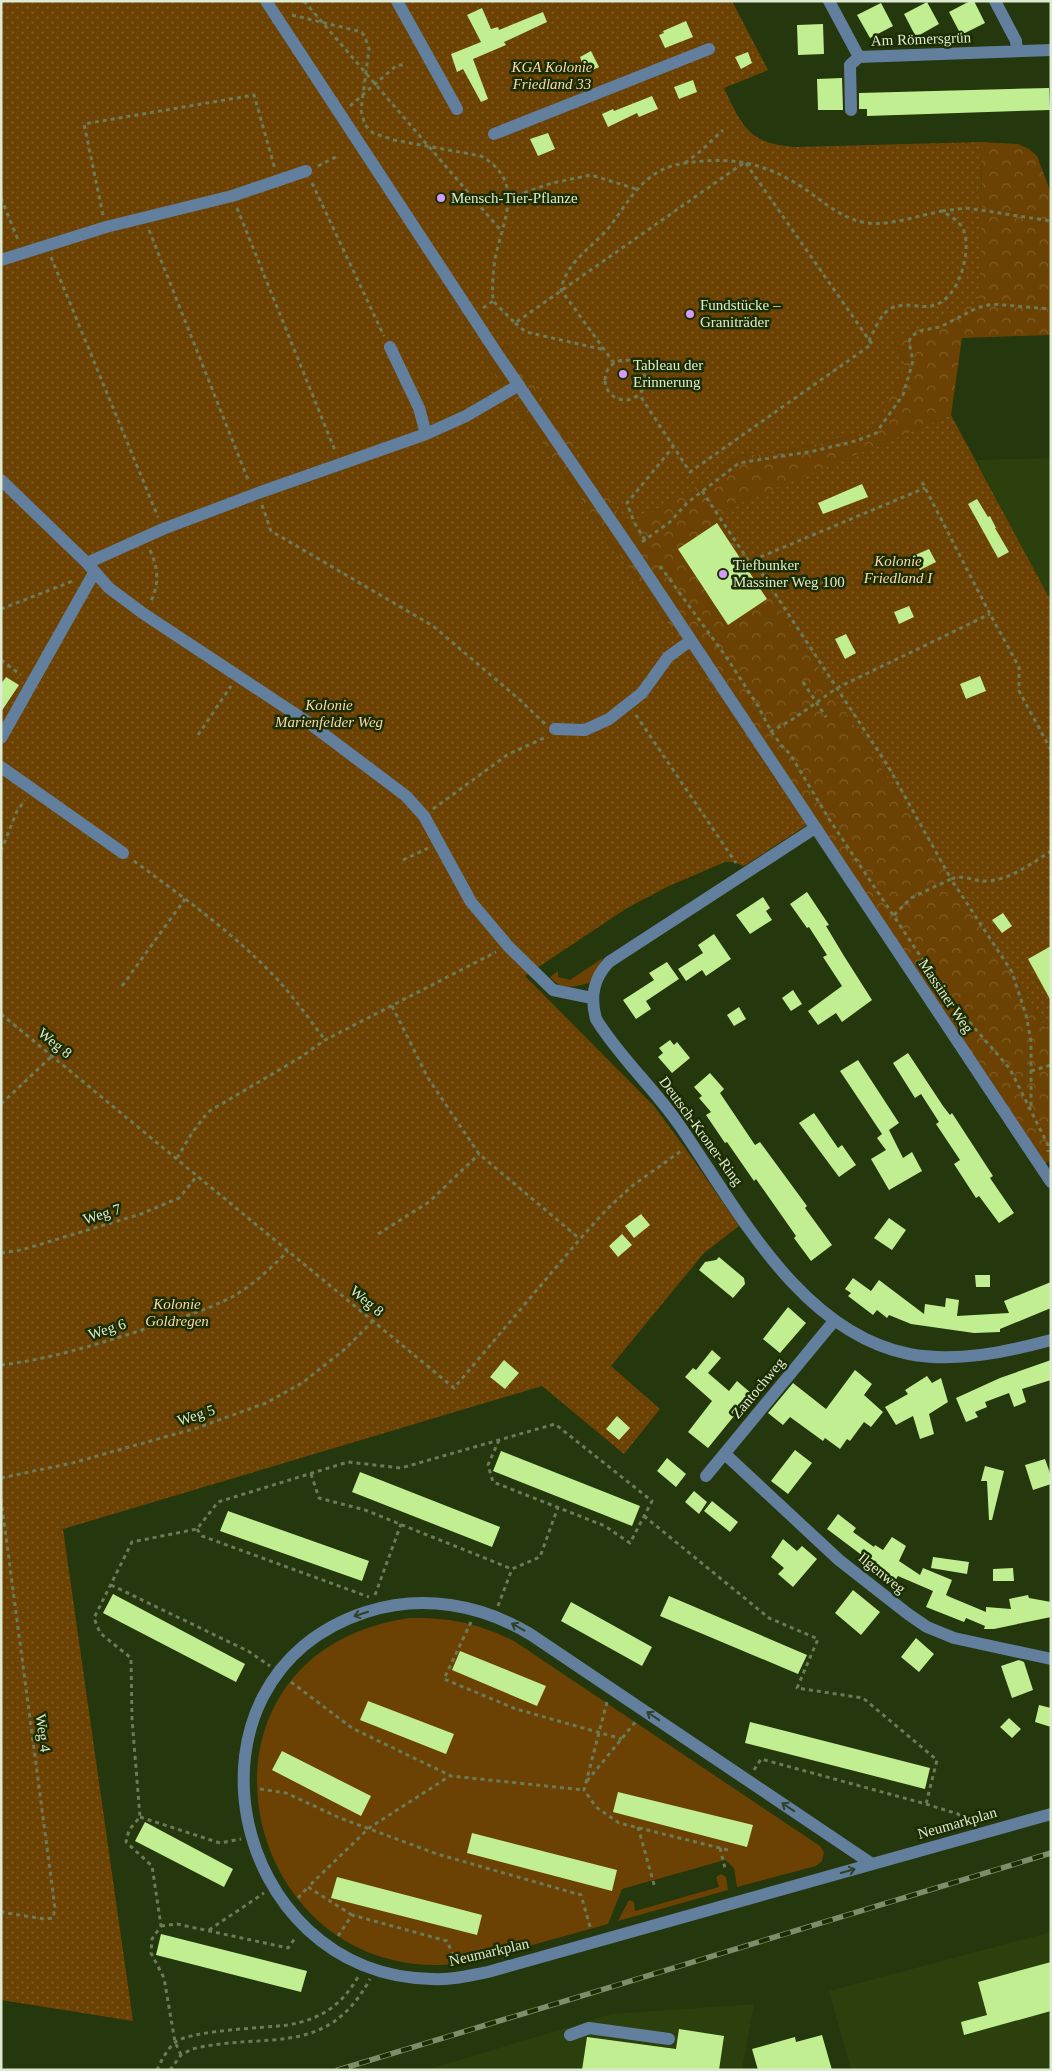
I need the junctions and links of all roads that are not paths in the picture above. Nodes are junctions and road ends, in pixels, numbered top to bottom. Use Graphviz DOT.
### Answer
graph roads {
  1 [pos="266,1"];
  2 [pos="398,1"];
  3 [pos="830,1"];
  4 [pos="995,1"];
  5 [pos="709,50"];
  6 [pos="1051,50"];
  7 [pos="1018,51"];
  8 [pos="859,57"];
  9 [pos="457,109"];
  10 [pos="851,110"];
  11 [pos="494,134"];
  12 [pos="306,171"];
  13 [pos="1,260"];
  14 [pos="390,347"];
  15 [pos="519,385"];
  16 [pos="426,434"];
  17 [pos="1,480"];
  18 [pos="91,568"];
  19 [pos="690,641"];
  20 [pos="555,729"];
  21 [pos="1,738"];
  22 [pos="1,767"];
  23 [pos="815,828"];
  24 [pos="123,853"];
  25 [pos="592,998"];
  26 [pos="1051,1182"];
  27 [pos="834,1321"];
  28 [pos="1051,1340"];
  29 [pos="725,1454"];
  30 [pos="706,1476"];
  31 [pos="1051,1658"];
  32 [pos="1051,1814"];
  33 [pos="872,1864"];
  34 [pos="570,2035"];
  35 [pos="669,2039"];
  1 -- 15 [label="street, Massiner Weg"];
  2 -- 9 [label="street"];
  3 -- 8 [label="street, Am Römersgrün"];
  4 -- 7 [label="street"];
  5 -- 11 [label="street"];
  6 -- 7 [label="street, Am Römersgrün"];
  7 -- 8 [label="street, Am Römersgrün"];
  8 -- 10 [label="street"];
  12 -- 13 [label="street"];
  14 -- 16 [label="street"];
  15 -- 16 [label="street"];
  15 -- 19 [label="street, Massiner Weg"];
  16 -- 18 [label="street"];
  17 -- 18 [label="street"];
  18 -- 21 [label="street"];
  18 -- 25 [label="street"];
  19 -- 20 [label="street"];
  19 -- 23 [label="street, Massiner Weg"];
  22 -- 24 [label="street"];
  23 -- 25 [label="street, Deutsch-Kroner-Ring"];
  23 -- 26 [label="street, Massiner Weg"];
  25 -- 27 [label="street, Deutsch-Kroner-Ring"];
  27 -- 28 [label="street, Deutsch-Kroner-Ring"];
  27 -- 29 [label="street, Zantochweg"];
  29 -- 30 [label="street, Zantochweg"];
  29 -- 31 [label="street, Ilgenweg"];
  32 -- 33 [label="street, Neumarkplan"];
  33 -- 33 [label="street, Neumarkplan, one-way"];
  34 -- 35 [label="street"];
}
